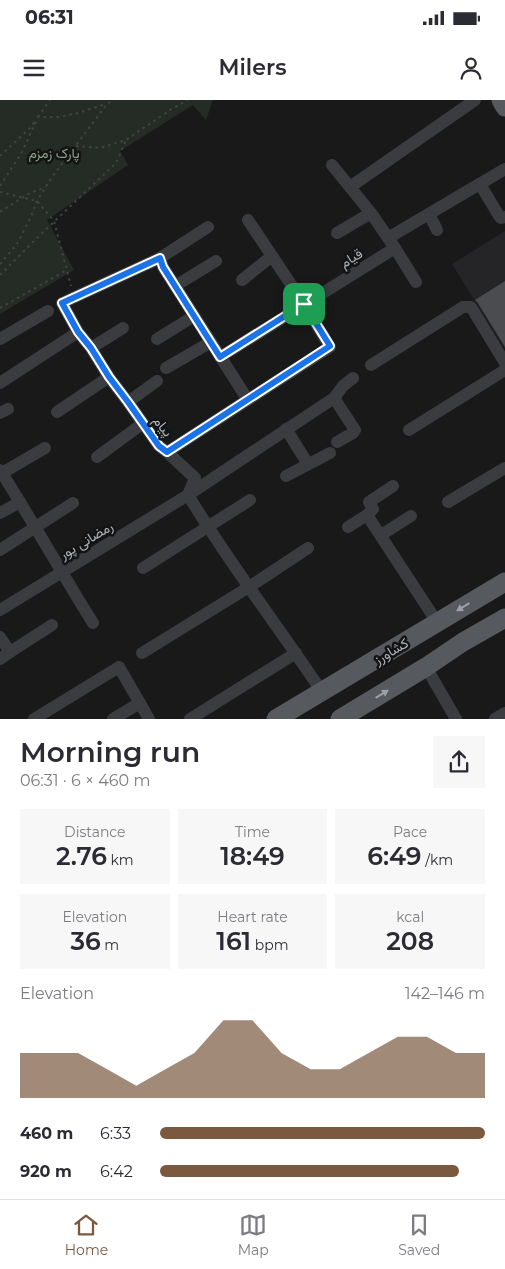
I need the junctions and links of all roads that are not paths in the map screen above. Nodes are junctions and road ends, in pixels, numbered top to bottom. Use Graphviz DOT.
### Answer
graph roads {
  1 [pos="475,100"];
  2 [pos="502,100"];
  3 [pos="505,107"];
  4 [pos="332,165"];
  5 [pos="505,170"];
  6 [pos="480,184"];
  7 [pos="350,187"];
  8 [pos="371,213"];
  9 [pos="429,214"];
  10 [pos="505,218"];
  11 [pos="248,220"];
  12 [pos="208,227"];
  13 [pos="437,230"];
  14 [pos="337,233"];
  15 [pos="392,243"];
  16 [pos="272,256"];
  17 [pos="160,258"];
  18 [pos="216,261"];
  19 [pos="242,280"];
  20 [pos="416,282"];
  21 [pos="175,286"];
  22 [pos="304,304"];
  23 [pos="48,311"];
  24 [pos="194,316"];
  25 [pos="123,328"];
  26 [pos="78,332"];
  27 [pos="0,339"];
  28 [pos="157,339"];
  29 [pos="211,342"];
  30 [pos="91,348"];
  31 [pos="220,357"];
  32 [pos="505,364"];
  33 [pos="371,365"];
  34 [pos="166,368"];
  35 [pos="505,370"];
  36 [pos="109,377"];
  37 [pos="353,378"];
  38 [pos="157,381"];
  39 [pos="0,384"];
  40 [pos="334,398"];
  41 [pos="248,400"];
  42 [pos="128,402"];
  43 [pos="57,412"];
  44 [pos="142,424"];
  45 [pos="286,429"];
  46 [pos="409,430"];
  47 [pos="45,448"];
  48 [pos="167,452"];
  49 [pos="97,457"];
  50 [pos="308,464"];
  51 [pos="505,468"];
  52 [pos="1,471"];
  53 [pos="286,476"];
  54 [pos="393,486"];
  55 [pos="188,496"];
  56 [pos="250,500"];
  57 [pos="20,502"];
  58 [pos="448,502"];
  59 [pos="73,503"];
  60 [pos="0,513"];
  61 [pos="367,515"];
  62 [pos="411,516"];
  63 [pos="36,527"];
  64 [pos="207,527"];
  65 [pos="348,528"];
  66 [pos="381,535"];
  67 [pos="308,548"];
  68 [pos="0,550"];
  69 [pos="143,568"];
  70 [pos="62,572"];
  71 [pos="505,582"];
  72 [pos="249,587"];
  73 [pos="0,610"];
  74 [pos="505,618"];
  75 [pos="437,622"];
  76 [pos="94,623"];
  77 [pos="52,625"];
  78 [pos="0,636"];
  79 [pos="142,652"];
  80 [pos="296,653"];
  81 [pos="5,655"];
  82 [pos="426,667"];
  83 [pos="322,692"];
  84 [pos="140,702"];
  85 [pos="505,713"];
  86 [pos="34,719"];
  87 [pos="113,719"];
  88 [pos="149,719"];
  89 [pos="190,719"];
  90 [pos="276,719"];
  91 [pos="340,719"];
  92 [pos="456,719"];
  93 [pos="495,719"];
  1 -- 7 [label="street"];
  2 -- 3 [label="main road"];
  4 -- 7 [label="street"];
  5 -- 6 [label="street, قیام"];
  6 -- 9 [label="street, قیام"];
  6 -- 10 [label="street"];
  7 -- 8 [label="street"];
  8 -- 14 [label="street"];
  8 -- 15 [label="street"];
  9 -- 13 [label="street"];
  9 -- 15 [label="street, قیام"];
  11 -- 16 [label="street"];
  12 -- 17 [label="street"];
  15 -- 20 [label="street"];
  15 -- 22 [label="street, قیام"];
  16 -- 19 [label="street"];
  16 -- 22 [label="street"];
  17 -- 21 [label="street"];
  17 -- 26 [label="street, پیام"];
  18 -- 21 [label="street"];
  21 -- 24 [label="street"];
  22 -- 31 [label="street, قیام"];
  22 -- 41 [label="street"];
  23 -- 27 [label="street"];
  24 -- 28 [label="street"];
  24 -- 29 [label="street"];
  25 -- 30 [label="street"];
  26 -- 30 [label="street, پیام"];
  26 -- 39 [label="street"];
  29 -- 31 [label="street"];
  29 -- 34 [label="street"];
  30 -- 36 [label="street, پیام"];
  31 -- 41 [label="street"];
  32 -- 33 [label="street"];
  35 -- 46 [label="street"];
  36 -- 42 [label="street, پیام"];
  36 -- 43 [label="street"];
  37 -- 40 [label="street, رمضانی پور"];
  38 -- 42 [label="street"];
  40 -- 45 [label="street, رمضانی پور"];
  40 -- 50 [label="street"];
  41 -- 48 [label="street"];
  42 -- 44 [label="street, پیام"];
  44 -- 48 [label="street, پیام"];
  44 -- 49 [label="street"];
  45 -- 50 [label="street"];
  45 -- 55 [label="street, رمضانی پور"];
  47 -- 52 [label="street"];
  48 -- 55 [label="street, پیام"];
  50 -- 53 [label="street"];
  51 -- 58 [label="street"];
  52 -- 57 [label="street"];
  54 -- 61 [label="street"];
  55 -- 64 [label="street"];
  55 -- 70 [label="street, رمضانی پور"];
  56 -- 64 [label="street"];
  57 -- 60 [label="street"];
  57 -- 63 [label="street"];
  59 -- 63 [label="street"];
  61 -- 65 [label="street"];
  61 -- 66 [label="street"];
  62 -- 66 [label="street"];
  63 -- 68 [label="street"];
  63 -- 70 [label="street"];
  64 -- 69 [label="street"];
  64 -- 72 [label="street"];
  66 -- 75 [label="street"];
  67 -- 72 [label="street"];
  70 -- 73 [label="street, رمضانی پور"];
  70 -- 76 [label="street"];
  71 -- 75 [label="main road, کشاورز, one-way"];
  72 -- 79 [label="street"];
  72 -- 80 [label="street"];
  74 -- 82 [label="main road"];
  75 -- 83 [label="main road, کشاورز"];
  77 -- 81 [label="street"];
  78 -- 81 [label="street"];
  80 -- 83 [label="street"];
  80 -- 89 [label="street"];
  91 -- 82 [label="main road, one-way"];
  82 -- 92 [label="street"];
  83 -- 90 [label="main road, کشاورز"];
  84 -- 86 [label="street"];
  84 -- 87 [label="street"];
  84 -- 88 [label="street"];
  85 -- 93 [label="street"];
}
